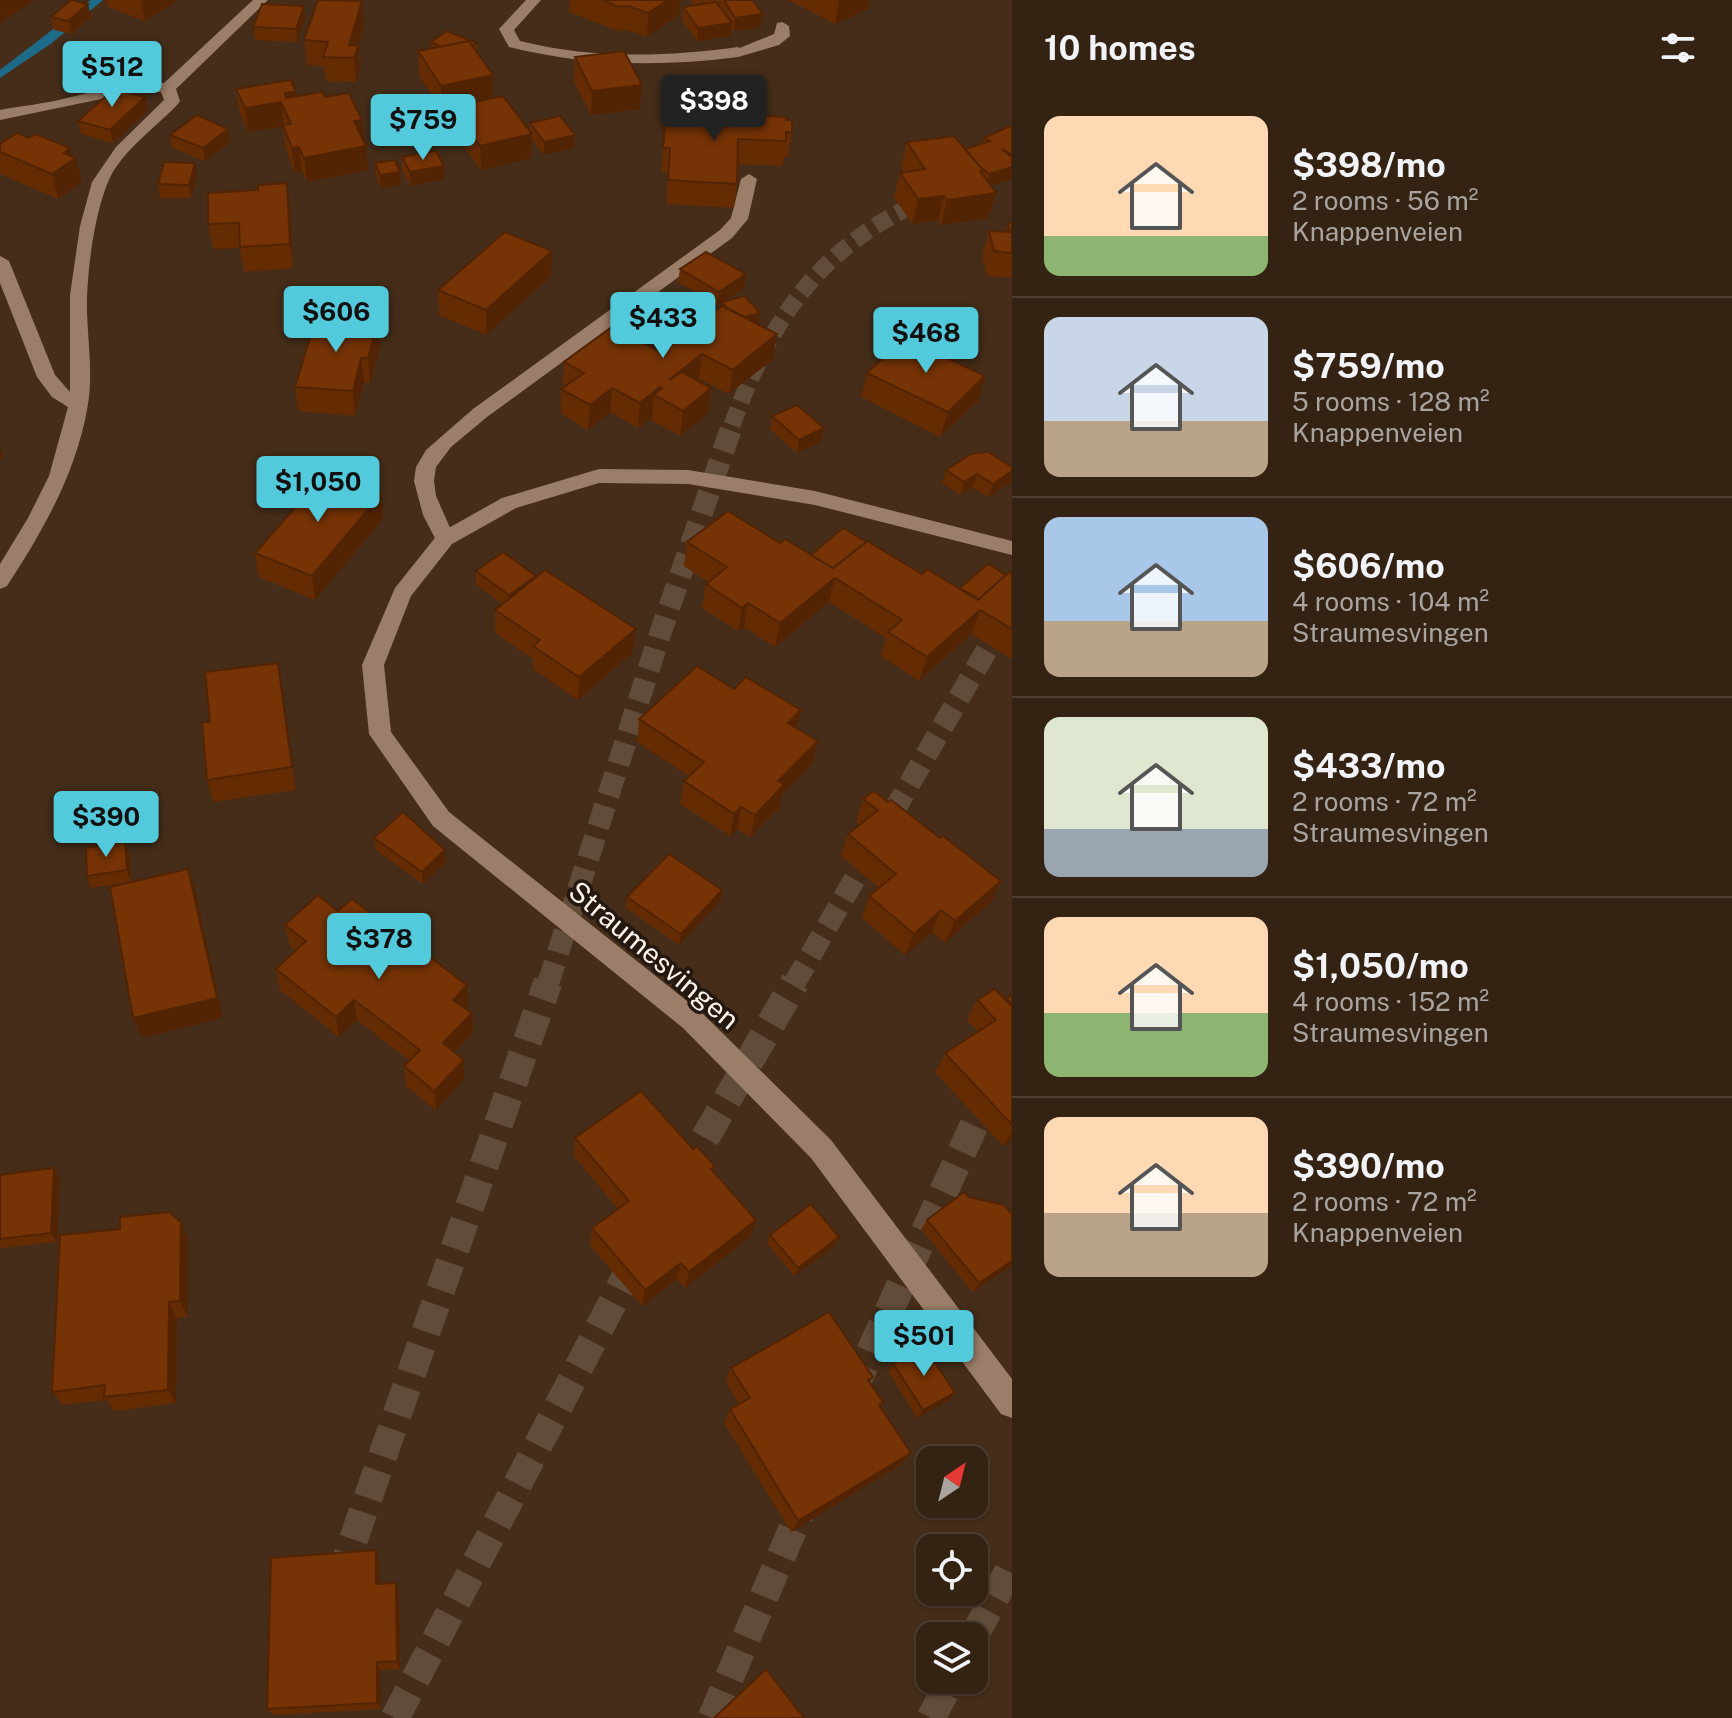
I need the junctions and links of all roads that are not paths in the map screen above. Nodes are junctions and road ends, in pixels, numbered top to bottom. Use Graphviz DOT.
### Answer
graph roads {
  1 [pos="261,0"];
  2 [pos="534,0"];
  3 [pos="782,26"];
  4 [pos="168,88"];
  5 [pos="0,115"];
  6 [pos="749,179"];
  7 [pos="0,261"];
  8 [pos="78,405"];
  9 [pos="445,539"];
  10 [pos="1012,548"];
  11 [pos="0,581"];
  12 [pos="1012,1403"];
  1 -- 4 [label="street"];
  2 -- 3 [label="street"];
  4 -- 5 [label="street"];
  4 -- 8 [label="street"];
  6 -- 9 [label="street"];
  7 -- 8 [label="street"];
  8 -- 11 [label="street"];
  9 -- 10 [label="street, Straumesvingen"];
  9 -- 12 [label="street, Straumesvingen"];
}
